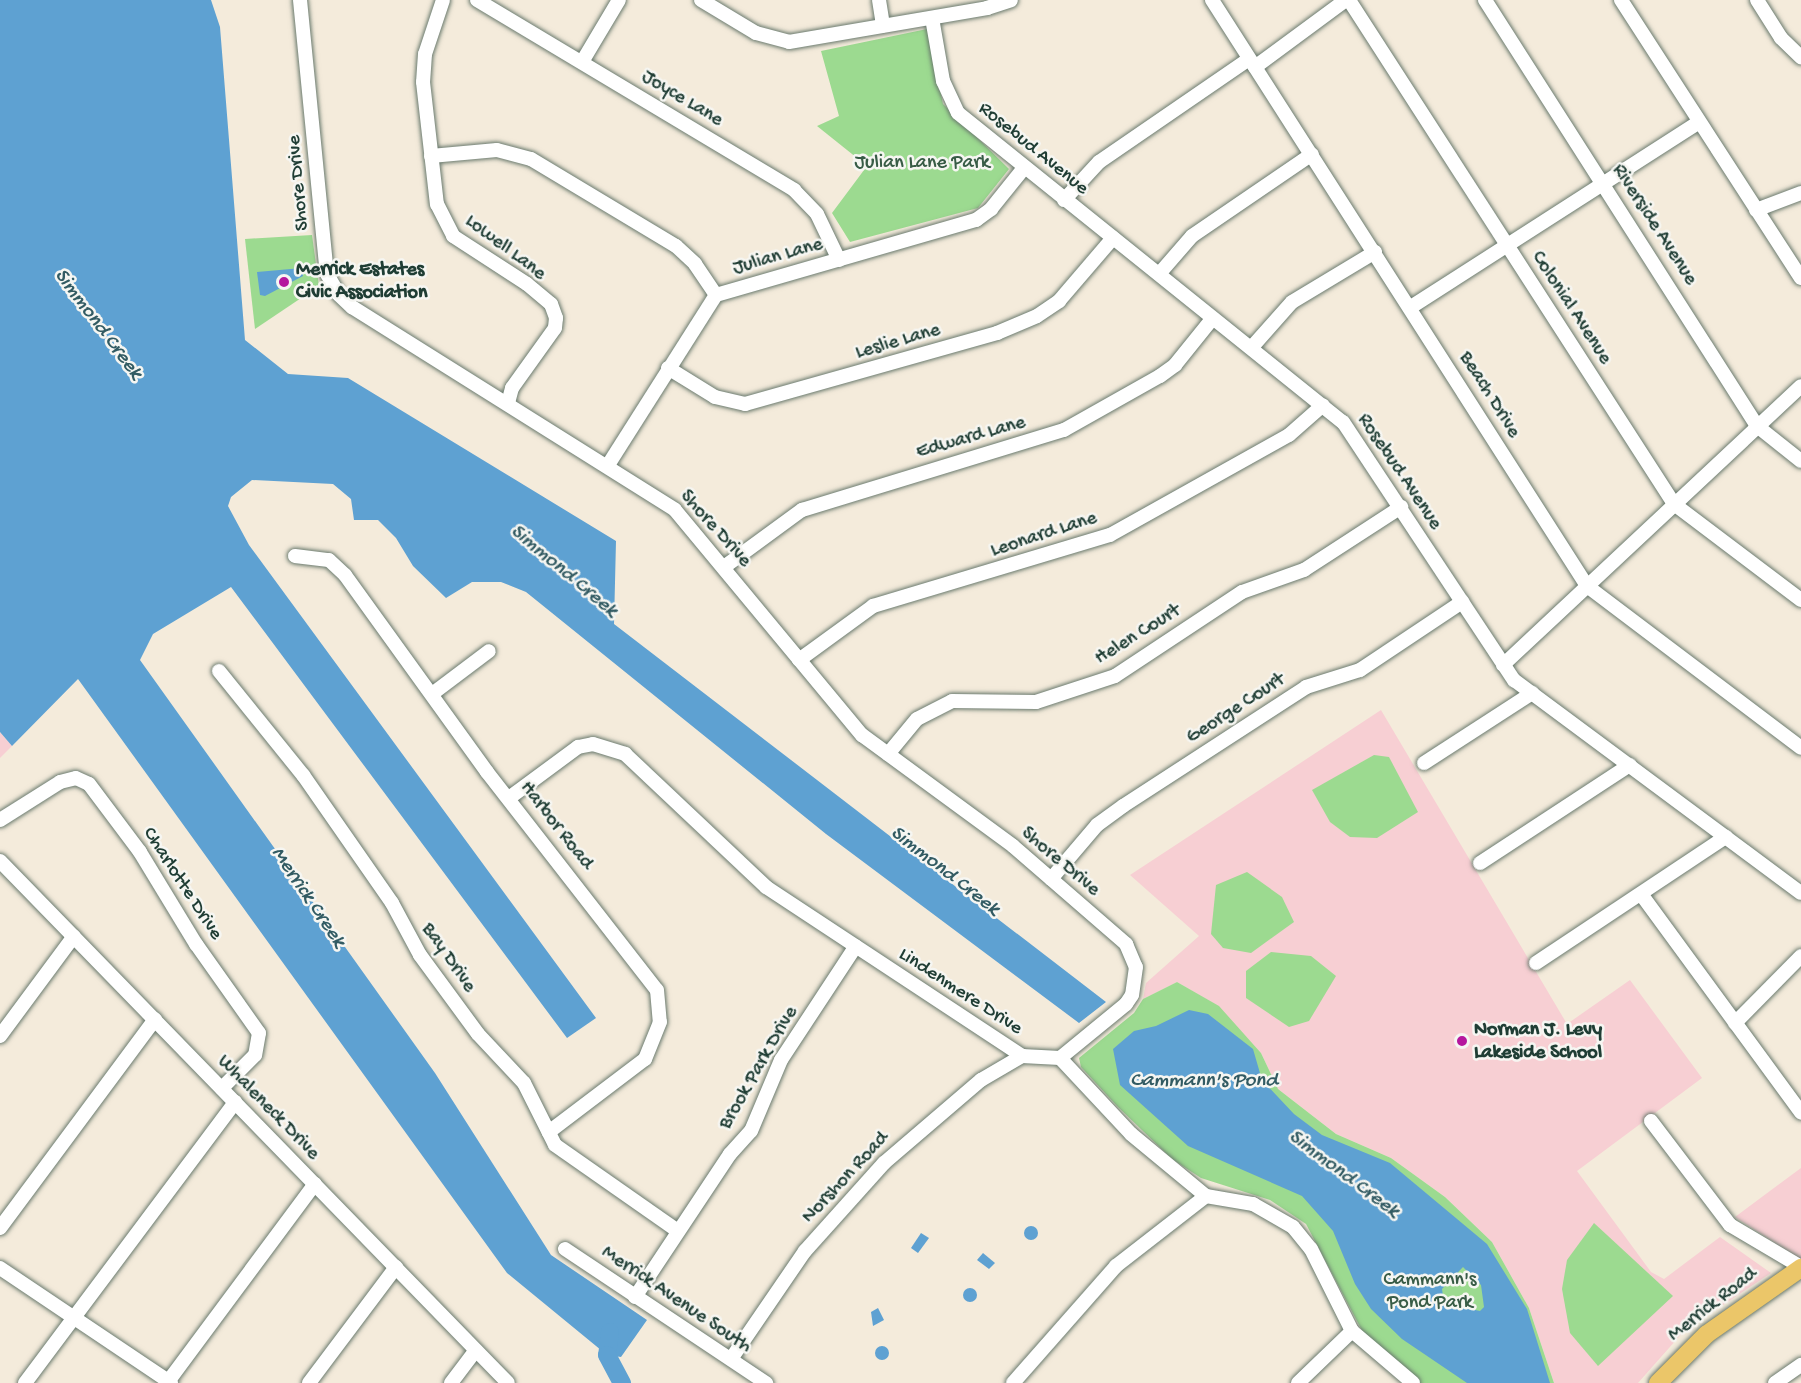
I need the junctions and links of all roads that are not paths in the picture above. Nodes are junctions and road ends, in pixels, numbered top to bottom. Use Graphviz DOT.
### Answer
graph roads {
  1 [pos="300,0"];
  2 [pos="443,0"];
  3 [pos="477,0"];
  4 [pos="619,0"];
  5 [pos="701,0"];
  6 [pos="879,0"];
  7 [pos="1011,0"];
  8 [pos="1212,0"];
  9 [pos="1348,0"];
  10 [pos="1485,0"];
  11 [pos="1621,0"];
  12 [pos="1756,0"];
  13 [pos="932,18"];
  14 [pos="884,26"];
  15 [pos="1801,57"];
  16 [pos="582,62"];
  17 [pos="1252,63"];
  18 [pos="1699,122"];
  19 [pos="1312,154"];
  20 [pos="431,156"];
  21 [pos="1024,168"];
  22 [pos="1603,183"];
  23 [pos="1801,193"];
  24 [pos="1064,200"];
  25 [pos="1756,210"];
  26 [pos="1113,238"];
  27 [pos="1507,245"];
  28 [pos="1375,252"];
  29 [pos="839,260"];
  30 [pos="1159,274"];
  31 [pos="1801,278"];
  32 [pos="716,295"];
  33 [pos="1411,307"];
  34 [pos="1212,319"];
  35 [pos="1252,347"];
  36 [pos="668,368"];
  37 [pos="1801,386"];
  38 [pos="508,403"];
  39 [pos="1323,405"];
  40 [pos="1757,426"];
  41 [pos="1801,461"];
  42 [pos="608,465"];
  43 [pos="1674,504"];
  44 [pos="1401,507"];
  45 [pos="295,556"];
  46 [pos="724,567"];
  47 [pos="1587,586"];
  48 [pos="1801,600"];
  49 [pos="1462,602"];
  50 [pos="489,651"];
  51 [pos="799,660"];
  52 [pos="1503,665"];
  53 [pos="219,671"];
  54 [pos="1532,693"];
  55 [pos="432,694"];
  56 [pos="1801,748"];
  57 [pos="888,754"];
  58 [pos="1424,763"];
  59 [pos="1629,765"];
  60 [pos="509,798"];
  61 [pos="0,820"];
  62 [pos="1726,837"];
  63 [pos="0,861"];
  64 [pos="1480,863"];
  65 [pos="1051,879"];
  66 [pos="1801,893"];
  67 [pos="1641,894"];
  68 [pos="74,936"];
  69 [pos="856,946"];
  70 [pos="1801,956"];
  71 [pos="1536,963"];
  72 [pos="155,1019"];
  73 [pos="1736,1023"];
  74 [pos="0,1036"];
  75 [pos="1022,1056"];
  76 [pos="1060,1058"];
  77 [pos="222,1088"];
  78 [pos="235,1102"];
  79 [pos="1801,1113"];
  80 [pos="1651,1121"];
  81 [pos="549,1132"];
  82 [pos="315,1184"];
  83 [pos="1206,1196"];
  84 [pos="0,1228"];
  85 [pos="678,1231"];
  86 [pos="565,1250"];
  87 [pos="396,1267"];
  88 [pos="1801,1267"];
  89 [pos="0,1268"];
  90 [pos="635,1297"];
  91 [pos="73,1318"];
  92 [pos="1352,1331"];
  93 [pos="476,1350"];
  94 [pos="730,1359"];
  95 [pos="1801,1365"];
  96 [pos="169,1382"];
  97 [pos="25,1383"];
  98 [pos="309,1383"];
  99 [pos="452,1383"];
  100 [pos="508,1383"];
  101 [pos="766,1383"];
  102 [pos="1013,1383"];
  103 [pos="1298,1383"];
  104 [pos="1413,1383"];
  105 [pos="1658,1383"];
  106 [pos="1775,1383"];
  1 -- 38 [label="street, Shore Drive"];
  2 -- 20 [label="street, Lowell Lane"];
  3 -- 16 [label="street, Joyce Lane"];
  4 -- 16 [label="street"];
  5 -- 14 [label="street"];
  6 -- 14 [label="street"];
  7 -- 13 [label="street"];
  8 -- 17 [label="street, Beach Drive"];
  9 -- 17 [label="street"];
  9 -- 27 [label="street, Colonial Avenue"];
  10 -- 22 [label="street, Riverside Avenue"];
  11 -- 18 [label="street"];
  12 -- 15 [label="street"];
  13 -- 14 [label="street"];
  13 -- 21 [label="street, Rosebud Avenue"];
  16 -- 29 [label="street, Joyce Lane"];
  17 -- 19 [label="street, Beach Drive"];
  17 -- 24 [label="street"];
  18 -- 22 [label="street"];
  18 -- 25 [label="street"];
  19 -- 28 [label="street, Beach Drive"];
  19 -- 30 [label="street"];
  20 -- 32 [label="street"];
  20 -- 38 [label="street, Lowell Lane"];
  21 -- 24 [label="street, Rosebud Avenue"];
  21 -- 29 [label="street, Julian Lane"];
  22 -- 27 [label="street"];
  22 -- 40 [label="street, Riverside Avenue"];
  23 -- 25 [label="street"];
  24 -- 26 [label="street, Rosebud Avenue"];
  25 -- 31 [label="street"];
  26 -- 30 [label="street, Rosebud Avenue"];
  26 -- 36 [label="street, Leslie Lane"];
  27 -- 33 [label="street"];
  27 -- 43 [label="street, Colonial Avenue"];
  28 -- 33 [label="street, Beach Drive"];
  28 -- 35 [label="street"];
  29 -- 32 [label="street, Julian Lane"];
  30 -- 34 [label="street, Rosebud Avenue"];
  32 -- 36 [label="street, Julian Lane"];
  33 -- 47 [label="street, Beach Drive"];
  34 -- 35 [label="street, Rosebud Avenue"];
  34 -- 46 [label="street, Edward Lane"];
  35 -- 39 [label="street, Rosebud Avenue"];
  36 -- 42 [label="street, Julian Lane"];
  37 -- 40 [label="street"];
  38 -- 42 [label="street, Shore Drive"];
  39 -- 44 [label="street, Rosebud Avenue"];
  39 -- 51 [label="street, Leonard Lane"];
  40 -- 41 [label="street, Riverside Avenue"];
  40 -- 43 [label="street"];
  42 -- 46 [label="street, Shore Drive"];
  43 -- 47 [label="street"];
  43 -- 48 [label="street, Colonial Avenue"];
  44 -- 49 [label="street, Rosebud Avenue"];
  44 -- 57 [label="street, Helen Court"];
  45 -- 55 [label="street, Harbor Road"];
  46 -- 51 [label="street, Shore Drive"];
  47 -- 52 [label="street"];
  47 -- 56 [label="street, Beach Drive"];
  49 -- 52 [label="street, Rosebud Avenue"];
  49 -- 65 [label="street, George Court"];
  50 -- 55 [label="street"];
  51 -- 57 [label="street, Shore Drive"];
  52 -- 54 [label="street, Rosebud Avenue"];
  53 -- 81 [label="street, Bay Drive"];
  54 -- 58 [label="street"];
  54 -- 59 [label="street, Rosebud Avenue"];
  55 -- 60 [label="street, Harbor Road"];
  57 -- 65 [label="street, Shore Drive"];
  59 -- 62 [label="street, Rosebud Avenue"];
  59 -- 64 [label="street"];
  60 -- 69 [label="street, Lindenmere Drive"];
  60 -- 81 [label="street, Harbor Road"];
  61 -- 77 [label="street, Charlotte Drive"];
  62 -- 66 [label="street, Rosebud Avenue"];
  62 -- 67 [label="street"];
  63 -- 68 [label="street, Whaleneck Drive"];
  65 -- 76 [label="street, Shore Drive"];
  67 -- 71 [label="street"];
  67 -- 73 [label="street"];
  68 -- 72 [label="street, Whaleneck Drive"];
  68 -- 74 [label="street"];
  69 -- 75 [label="street, Lindenmere Drive"];
  69 -- 85 [label="street, Brook Park Drive"];
  70 -- 73 [label="street"];
  72 -- 77 [label="street, Whaleneck Drive"];
  72 -- 84 [label="street"];
  73 -- 79 [label="street"];
  75 -- 76 [label="street, Lindenmere Drive"];
  75 -- 94 [label="street, Norshon Road"];
  76 -- 83 [label="street"];
  77 -- 78 [label="street, Whaleneck Drive"];
  78 -- 82 [label="street, Whaleneck Drive"];
  78 -- 91 [label="street"];
  80 -- 88 [label="street"];
  81 -- 85 [label="street, Bay Drive"];
  82 -- 87 [label="street, Whaleneck Drive"];
  82 -- 96 [label="street"];
  83 -- 92 [label="street"];
  83 -- 102 [label="street"];
  85 -- 90 [label="street, Brook Park Drive"];
  86 -- 90 [label="street, Merrick Avenue South"];
  87 -- 93 [label="street, Whaleneck Drive"];
  87 -- 98 [label="street"];
  88 -- 105 [label="main road, Merrick Road"];
  89 -- 91 [label="street"];
  90 -- 94 [label="street, Merrick Avenue South"];
  91 -- 96 [label="street"];
  91 -- 97 [label="street"];
  92 -- 103 [label="street"];
  92 -- 104 [label="street"];
  93 -- 99 [label="street"];
  93 -- 100 [label="street, Whaleneck Drive"];
  94 -- 101 [label="street, Merrick Avenue South"];
  95 -- 106 [label="street"];
}
